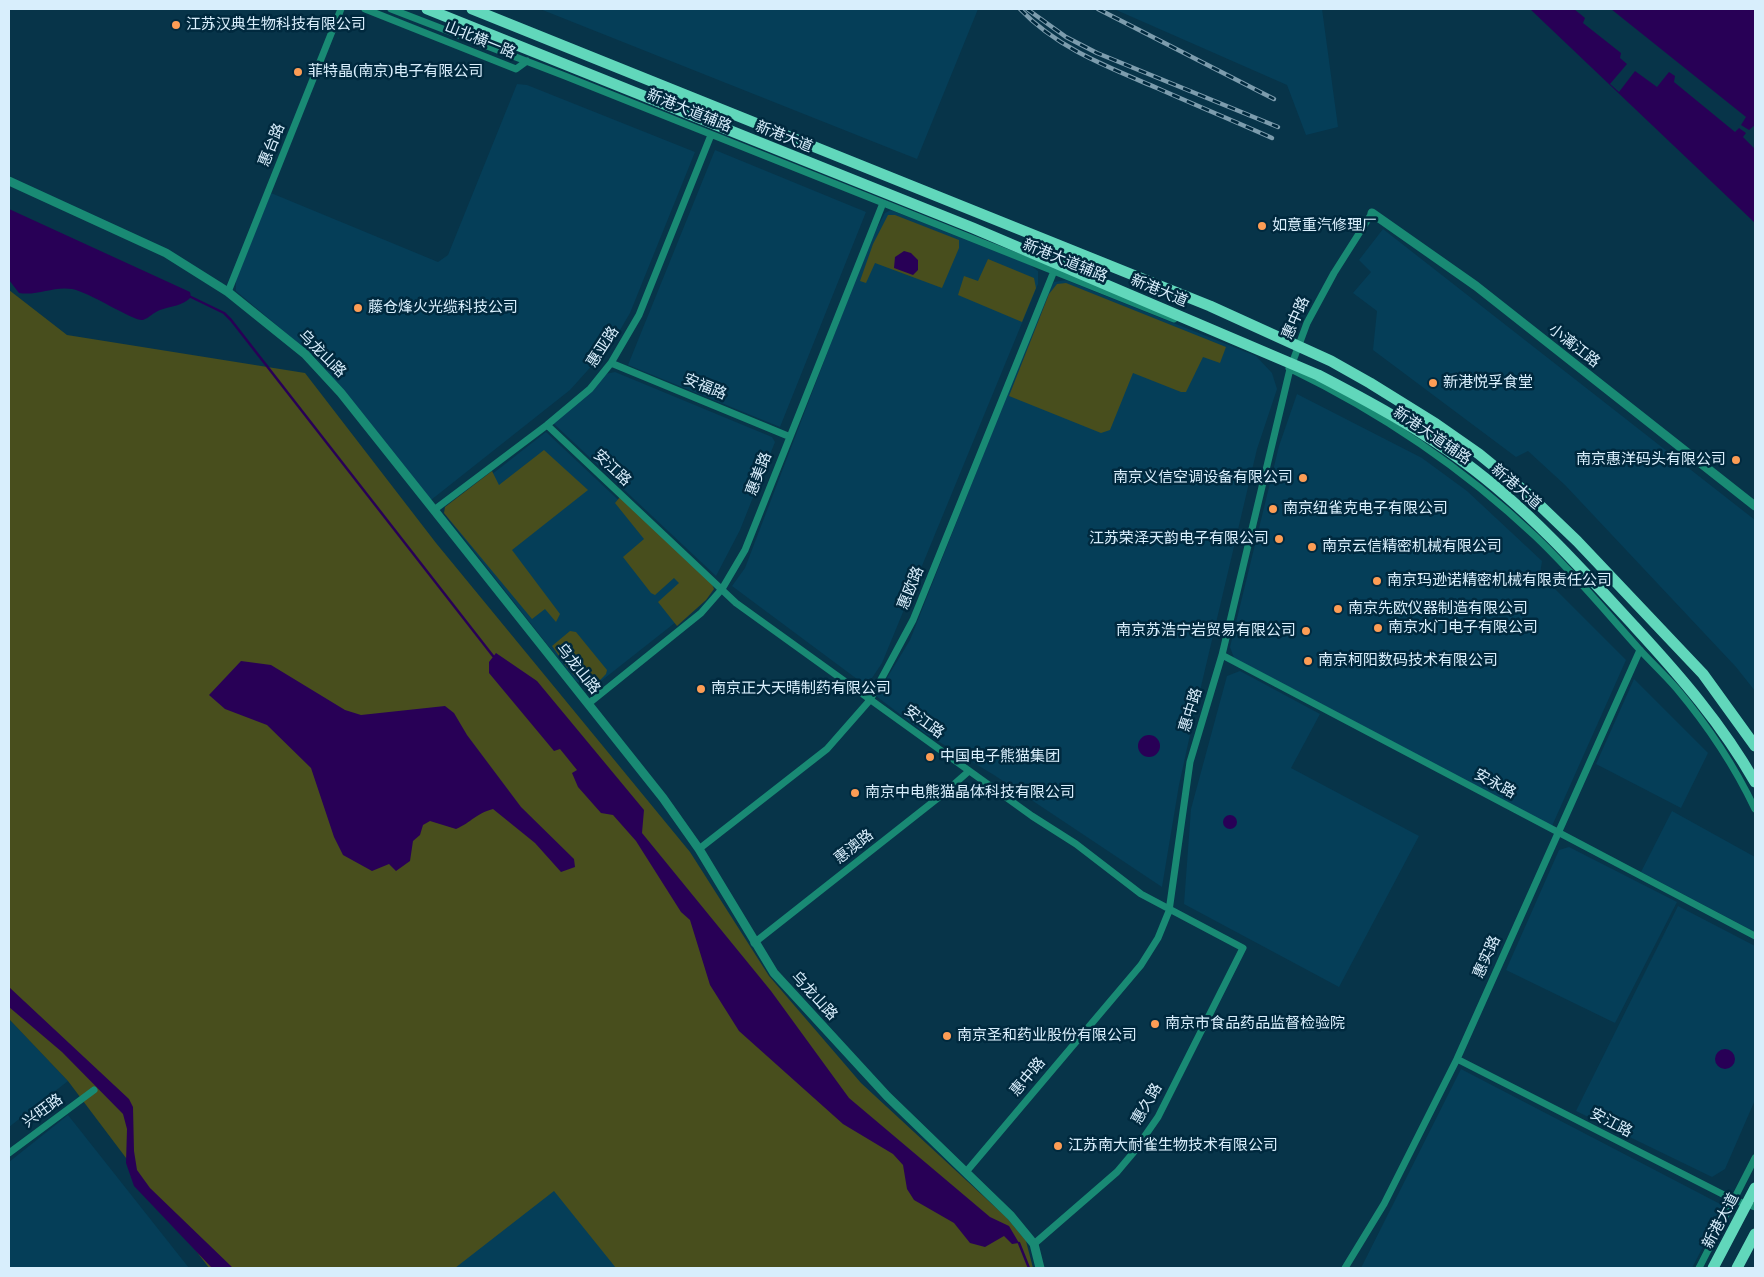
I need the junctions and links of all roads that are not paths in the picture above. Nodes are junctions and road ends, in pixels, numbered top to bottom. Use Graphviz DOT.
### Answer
graph roads {
  1 [pos="341,9"];
  2 [pos="364,9"];
  3 [pos="391,9"];
  4 [pos="427,9"];
  5 [pos="472,9"];
  6 [pos="527,61"];
  7 [pos="711,135"];
  8 [pos="9,181"];
  9 [pos="883,203"];
  10 [pos="1372,213"];
  11 [pos="1054,271"];
  12 [pos="228,292"];
  13 [pos="1298,346"];
  14 [pos="611,364"];
  15 [pos="1290,366"];
  16 [pos="547,425"];
  17 [pos="788,436"];
  18 [pos="1755,506"];
  19 [pos="434,510"];
  20 [pos="722,590"];
  21 [pos="1640,650"];
  22 [pos="1222,655"];
  23 [pos="870,700"];
  24 [pos="588,704"];
  25 [pos="1755,746"];
  26 [pos="969,771"];
  27 [pos="1755,782"];
  28 [pos="1755,808"];
  29 [pos="1557,833"];
  30 [pos="699,849"];
  31 [pos="1169,911"];
  32 [pos="1755,936"];
  33 [pos="754,943"];
  34 [pos="1243,948"];
  35 [pos="1457,1060"];
  36 [pos="94,1090"];
  37 [pos="9,1153"];
  38 [pos="1755,1158"];
  39 [pos="966,1172"];
  40 [pos="1755,1188"];
  41 [pos="1734,1200"];
  42 [pos="1752,1205"];
  43 [pos="1755,1234"];
  44 [pos="1034,1244"];
  45 [pos="1040,1268"];
  46 [pos="1345,1268"];
  47 [pos="1699,1268"];
  48 [pos="1713,1268"];
  49 [pos="1736,1268"];
  1 -- 12 [label="street, 惠台路"];
  2 -- 6 [label="street, 山北横一路"];
  3 -- 6 [label="street, 新港大道辅路"];
  4 -- 15 [label="main road, 新港大道"];
  5 -- 13 [label="main road, 新港大道"];
  6 -- 7 [label="street, 新港大道辅路"];
  7 -- 9 [label="street, 新港大道辅路"];
  7 -- 14 [label="street, 惠亚路"];
  8 -- 12 [label="street, 乌龙山路"];
  9 -- 11 [label="street, 新港大道辅路"];
  9 -- 17 [label="street, 惠美路"];
  10 -- 13 [label="street, 惠中路"];
  10 -- 18 [label="street, 小漓江路"];
  11 -- 15 [label="street, 新港大道辅路"];
  11 -- 23 [label="street, 惠欧路"];
  12 -- 19 [label="street, 乌龙山路"];
  13 -- 15 [label="street, 惠中路"];
  13 -- 25 [label="main road, 新港大道"];
  14 -- 16 [label="street, 惠亚路"];
  14 -- 17 [label="street, 安福路"];
  15 -- 21 [label="street, 新港大道辅路"];
  15 -- 22 [label="street, 惠中路"];
  15 -- 27 [label="main road, 新港大道"];
  16 -- 19 [label="street, 惠亚路"];
  16 -- 20 [label="street, 安江路"];
  17 -- 20 [label="street, 惠美路"];
  19 -- 24 [label="street, 乌龙山路"];
  20 -- 23 [label="street, 安江路"];
  20 -- 24 [label="street, 惠美路"];
  21 -- 28 [label="street, 新港大道辅路"];
  21 -- 29 [label="street, 惠实路"];
  22 -- 29 [label="street, 安永路"];
  22 -- 31 [label="street, 惠中路"];
  23 -- 26 [label="street, 安江路"];
  23 -- 30 [label="street, 惠欧路"];
  24 -- 30 [label="street, 乌龙山路"];
  26 -- 31 [label="street, 安江路"];
  26 -- 33 [label="street, 惠澳路"];
  29 -- 32 [label="street, 安永路"];
  29 -- 35 [label="street, 惠实路"];
  30 -- 33 [label="street, 乌龙山路"];
  31 -- 34 [label="street, 安江路"];
  31 -- 39 [label="street, 惠中路"];
  33 -- 39 [label="street, 乌龙山路"];
  34 -- 44 [label="street, 惠久路"];
  35 -- 41 [label="street, 安江路"];
  35 -- 46 [label="street, 惠实路"];
  36 -- 37 [label="street, 兴旺路"];
  38 -- 41 [label="street"];
  39 -- 44 [label="street, 乌龙山路"];
  40 -- 42 [label="main road, 新港大道"];
  41 -- 42 [label="street, 安江路"];
  41 -- 47 [label="street"];
  42 -- 48 [label="main road, 新港大道"];
  43 -- 49 [label="main road"];
  44 -- 45 [label="street, 乌龙山路"];
}
